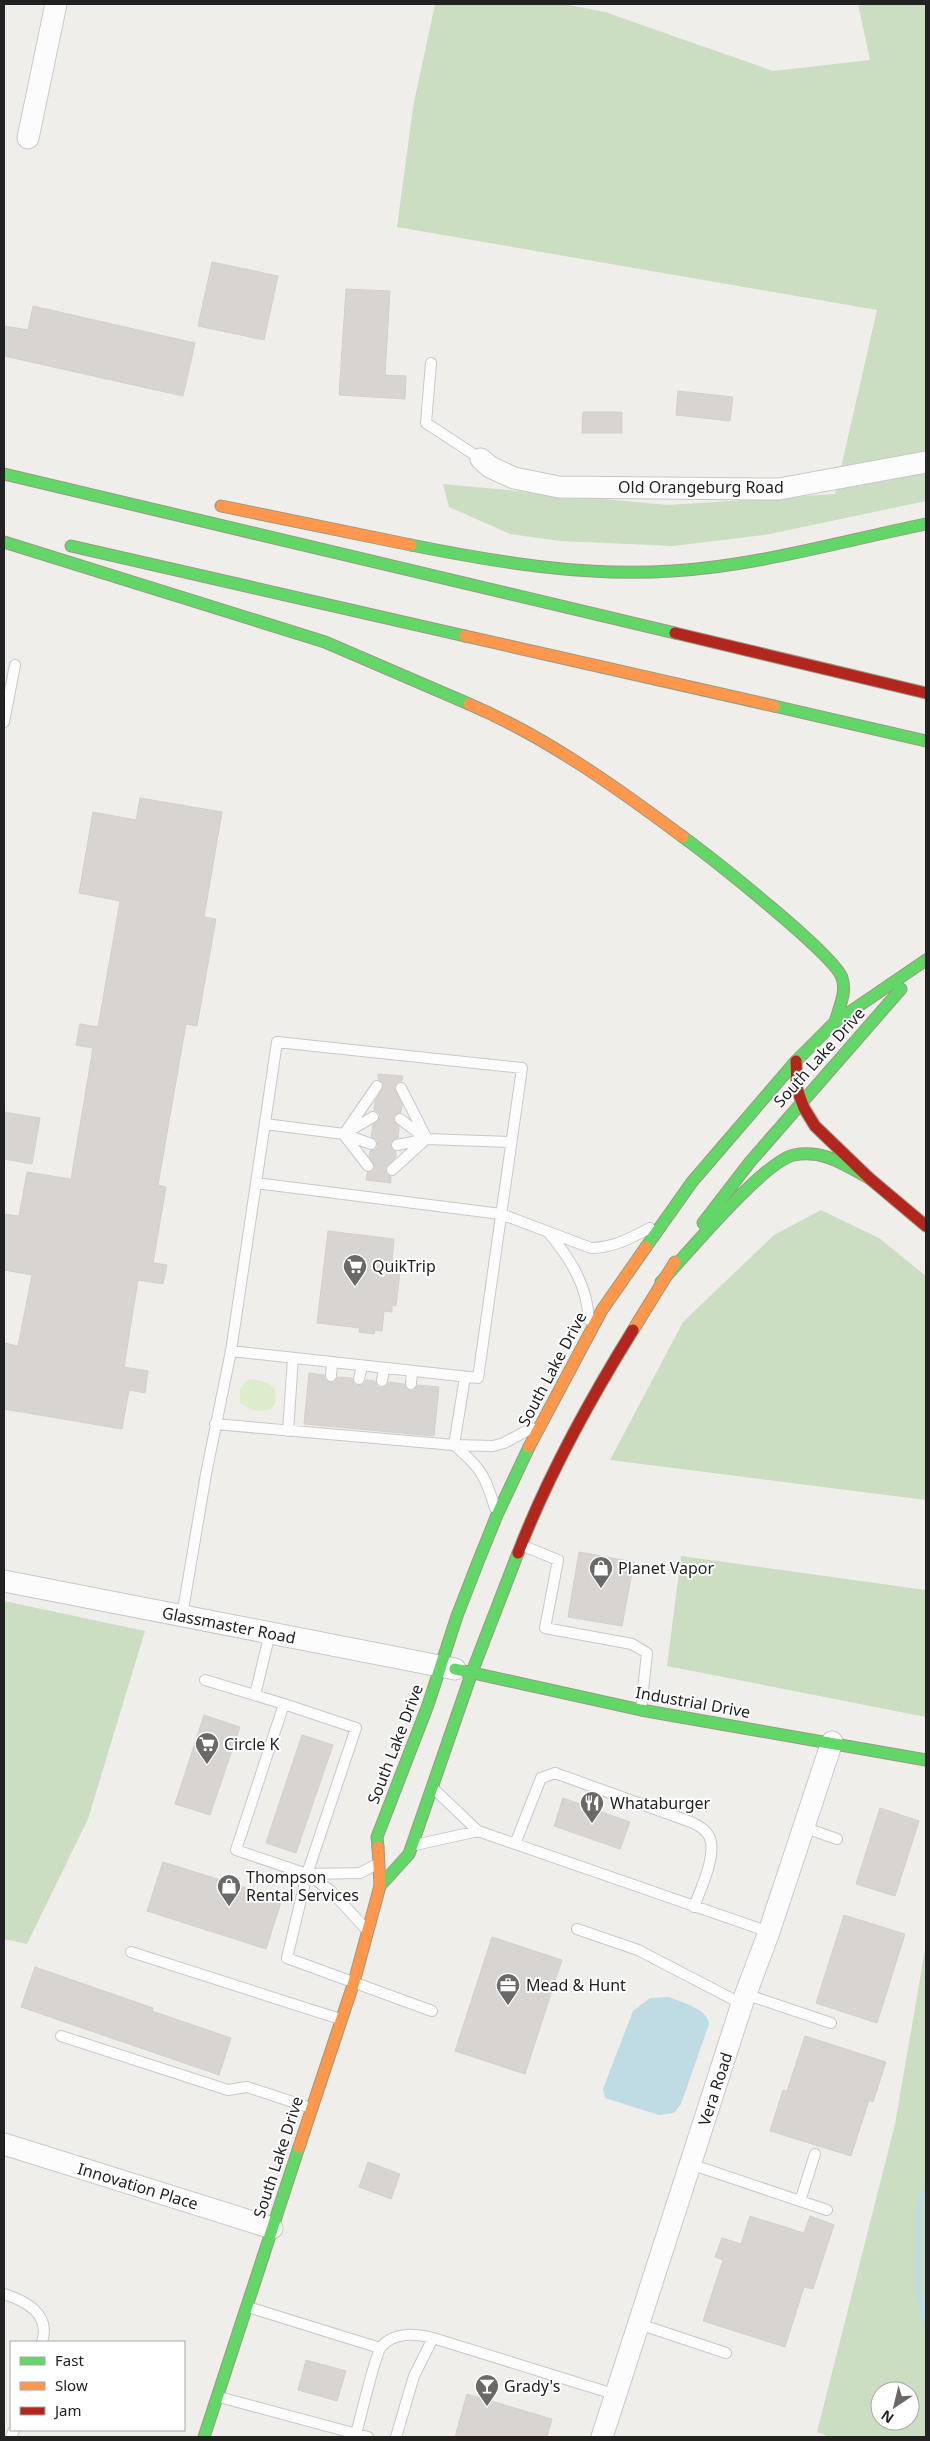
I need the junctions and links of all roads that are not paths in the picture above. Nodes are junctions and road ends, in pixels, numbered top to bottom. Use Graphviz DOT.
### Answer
graph roads {
  1 [pos="56,4"];
  2 [pos="28,138"];
  3 [pos="431,363"];
  4 [pos="481,459"];
  5 [pos="926,462"];
  6 [pos="4,468"];
  7 [pos="4,474"];
  8 [pos="100,485"];
  9 [pos="207,504"];
  10 [pos="926,524"];
  11 [pos="4,531"];
  12 [pos="23,535"];
  13 [pos="4,542"];
  14 [pos="61,544"];
  15 [pos="15,665"];
  16 [pos="926,693"];
  17 [pos="4,722"];
  18 [pos="926,741"];
  19 [pos="923,963"];
  20 [pos="836,1022"];
  21 [pos="796,1062"];
  22 [pos="377,1086"];
  23 [pos="401,1088"];
  24 [pos="801,1101"];
  25 [pos="374,1117"];
  26 [pos="400,1119"];
  27 [pos="265,1124"];
  28 [pos="344,1134"];
  29 [pos="427,1139"];
  30 [pos="511,1142"];
  31 [pos="370,1144"];
  32 [pos="397,1145"];
  33 [pos="368,1166"];
  34 [pos="392,1170"];
  35 [pos="869,1178"];
  36 [pos="256,1183"];
  37 [pos="501,1214"];
  38 [pos="665,1219"];
  39 [pos="926,1226"];
  40 [pos="549,1232"];
  41 [pos="661,1282"];
  42 [pos="587,1339"];
  43 [pos="231,1352"];
  44 [pos="293,1358"];
  45 [pos="332,1362"];
  46 [pos="362,1366"];
  47 [pos="384,1368"];
  48 [pos="412,1371"];
  49 [pos="331,1376"];
  50 [pos="465,1377"];
  51 [pos="359,1379"];
  52 [pos="382,1381"];
  53 [pos="411,1384"];
  54 [pos="215,1424"];
  55 [pos="540,1424"];
  56 [pos="288,1431"];
  57 [pos="454,1445"];
  58 [pos="497,1515"];
  59 [pos="521,1545"];
  60 [pos="4,1581"];
  61 [pos="182,1616"];
  62 [pos="270,1634"];
  63 [pos="456,1669"];
  64 [pos="205,1680"];
  65 [pos="255,1695"];
  66 [pos="284,1704"];
  67 [pos="641,1710"];
  68 [pos="832,1742"];
  69 [pos="926,1760"];
  70 [pos="433,1788"];
  71 [pos="803,1827"];
  72 [pos="478,1831"];
  73 [pos="837,1839"];
  74 [pos="515,1844"];
  75 [pos="412,1845"];
  76 [pos="378,1864"];
  77 [pos="307,1874"];
  78 [pos="380,1886"];
  79 [pos="694,1907"];
  80 [pos="577,1929"];
  81 [pos="367,1930"];
  82 [pos="769,1932"];
  83 [pos="131,1952"];
  84 [pos="354,1982"];
  85 [pos="744,1999"];
  86 [pos="432,2011"];
  87 [pos="341,2019"];
  88 [pos="831,2022"];
  89 [pos="61,2036"];
  90 [pos="312,2108"];
  91 [pos="4,2144"];
  92 [pos="815,2154"];
  93 [pos="690,2164"];
  94 [pos="800,2201"];
  95 [pos="827,2210"];
  96 [pos="272,2228"];
  97 [pos="4,2294"];
  98 [pos="247,2307"];
  99 [pos="639,2324"];
  100 [pos="433,2338"];
  101 [pos="42,2341"];
  102 [pos="380,2348"];
  103 [pos="726,2353"];
  104 [pos="617,2395"];
  105 [pos="218,2397"];
  106 [pos="356,2434"];
  107 [pos="204,2437"];
  108 [pos="368,2437"];
  109 [pos="396,2437"];
  110 [pos="602,2437"];
  1 -- 2 [label="street"];
  3 -- 4 [label="lane"];
  4 -- 5 [label="street, Old Orangeburg Road"];
  6 -- 8 [label="main road"];
  7 -- 16 [label="main road"];
  9 -- 10 [label="main road"];
  11 -- 12 [label="main road"];
  13 -- 20 [label="main road"];
  14 -- 18 [label="main road"];
  15 -- 17 [label="lane"];
  19 -- 20 [label="main road, South Lake Drive"];
  19 -- 24 [label="main road, South Lake Drive"];
  20 -- 21 [label="main road, South Lake Drive"];
  21 -- 24 [label="main road"];
  21 -- 38 [label="main road, South Lake Drive"];
  22 -- 28 [label="lane"];
  23 -- 29 [label="lane"];
  24 -- 35 [label="main road"];
  24 -- 41 [label="main road, South Lake Drive"];
  25 -- 28 [label="lane"];
  26 -- 29 [label="lane"];
  27 -- 28 [label="lane"];
  27 -- 30 [label="lane"];
  27 -- 36 [label="lane"];
  28 -- 31 [label="lane"];
  28 -- 33 [label="lane"];
  29 -- 30 [label="lane"];
  29 -- 32 [label="lane"];
  29 -- 34 [label="lane"];
  30 -- 37 [label="lane"];
  35 -- 39 [label="main road"];
  35 -- 41 [label="main road"];
  36 -- 37 [label="lane"];
  36 -- 43 [label="lane"];
  37 -- 40 [label="lane"];
  37 -- 50 [label="lane"];
  38 -- 40 [label="lane"];
  38 -- 42 [label="main road, South Lake Drive"];
  40 -- 42 [label="lane"];
  41 -- 59 [label="main road, South Lake Drive"];
  42 -- 55 [label="main road, South Lake Drive"];
  43 -- 44 [label="lane"];
  43 -- 54 [label="lane"];
  44 -- 45 [label="lane"];
  44 -- 56 [label="lane"];
  45 -- 46 [label="lane"];
  45 -- 49 [label="lane"];
  46 -- 47 [label="lane"];
  46 -- 51 [label="lane"];
  47 -- 48 [label="lane"];
  47 -- 52 [label="lane"];
  48 -- 50 [label="lane"];
  48 -- 53 [label="lane"];
  50 -- 57 [label="lane"];
  54 -- 56 [label="lane"];
  54 -- 61 [label="lane"];
  55 -- 57 [label="lane"];
  55 -- 58 [label="main road, South Lake Drive"];
  56 -- 57 [label="lane"];
  57 -- 58 [label="lane"];
  58 -- 63 [label="main road, South Lake Drive"];
  59 -- 63 [label="main road, South Lake Drive"];
  59 -- 67 [label="lane"];
  60 -- 61 [label="street, Glassmaster Road"];
  61 -- 62 [label="street, Glassmaster Road"];
  62 -- 63 [label="street, Glassmaster Road"];
  62 -- 65 [label="lane"];
  63 -- 67 [label="main road, Industrial Drive"];
  63 -- 70 [label="main road, South Lake Drive"];
  63 -- 76 [label="main road, South Lake Drive"];
  64 -- 65 [label="lane"];
  65 -- 66 [label="lane"];
  66 -- 77 [label="lane"];
  66 -- 77 [label="lane"];
  67 -- 68 [label="main road, Industrial Drive"];
  68 -- 69 [label="main road, Industrial Drive"];
  68 -- 71 [label="street, Vera Road"];
  70 -- 72 [label="lane"];
  70 -- 75 [label="main road, South Lake Drive"];
  71 -- 73 [label="lane"];
  71 -- 82 [label="street, Vera Road"];
  72 -- 74 [label="lane"];
  72 -- 75 [label="lane"];
  74 -- 79 [label="lane"];
  74 -- 79 [label="lane"];
  75 -- 78 [label="main road, South Lake Drive"];
  76 -- 77 [label="lane"];
  76 -- 78 [label="main road, South Lake Drive"];
  77 -- 81 [label="lane"];
  77 -- 84 [label="lane"];
  78 -- 81 [label="main road, South Lake Drive"];
  79 -- 82 [label="lane"];
  80 -- 85 [label="lane"];
  81 -- 84 [label="main road, South Lake Drive"];
  82 -- 85 [label="street, Vera Road"];
  83 -- 87 [label="lane"];
  84 -- 86 [label="lane"];
  84 -- 87 [label="main road, South Lake Drive"];
  85 -- 88 [label="lane"];
  85 -- 93 [label="street, Vera Road"];
  87 -- 90 [label="main road, South Lake Drive"];
  89 -- 90 [label="lane"];
  90 -- 96 [label="main road, South Lake Drive"];
  91 -- 96 [label="street, Innovation Place"];
  92 -- 94 [label="lane"];
  93 -- 94 [label="lane"];
  93 -- 99 [label="street, Vera Road"];
  94 -- 95 [label="lane"];
  96 -- 98 [label="main road, South Lake Drive"];
  97 -- 101 [label="lane"];
  98 -- 102 [label="lane"];
  98 -- 105 [label="main road, South Lake Drive"];
  99 -- 103 [label="lane"];
  99 -- 104 [label="street, Vera Road"];
  100 -- 102 [label="lane"];
  100 -- 104 [label="lane"];
  100 -- 109 [label="lane"];
  102 -- 106 [label="lane"];
  104 -- 110 [label="street, Vera Road"];
  105 -- 106 [label="lane"];
  105 -- 107 [label="main road, South Lake Drive"];
  106 -- 108 [label="lane"];
}
